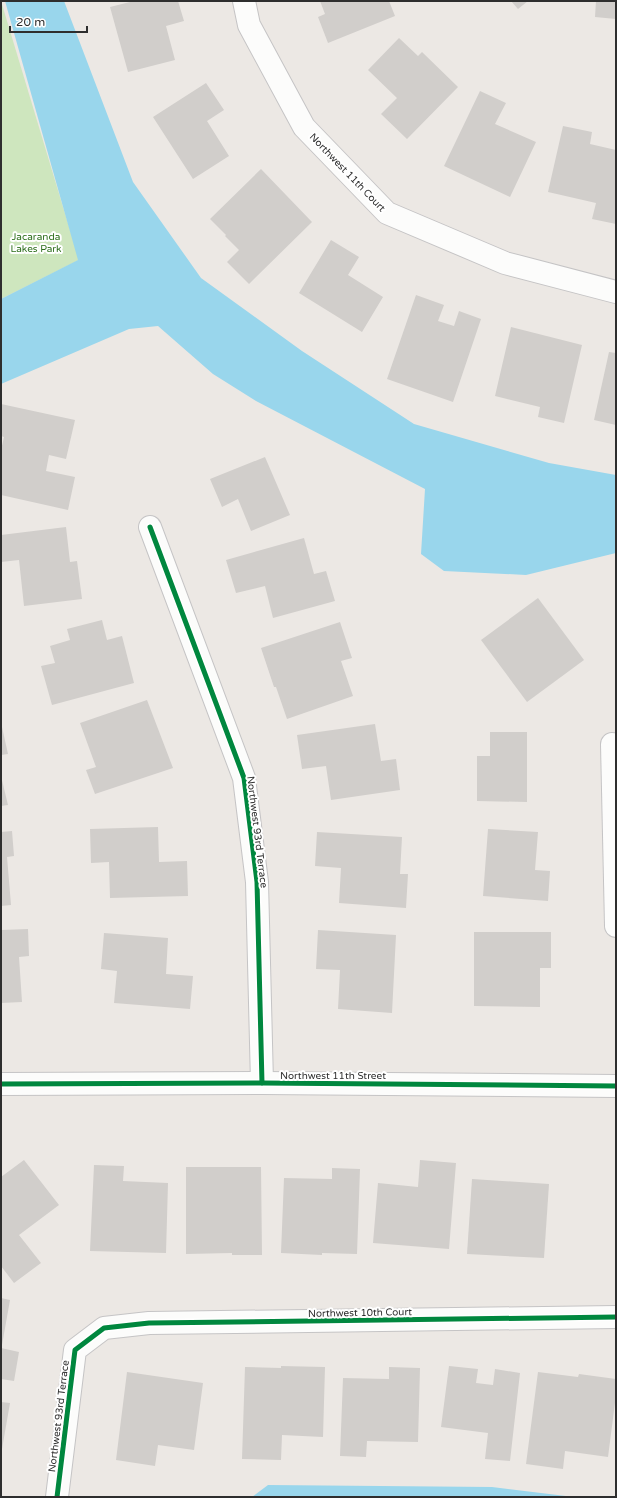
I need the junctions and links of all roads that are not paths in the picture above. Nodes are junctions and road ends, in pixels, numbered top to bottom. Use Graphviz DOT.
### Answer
graph roads {
  1 [pos="244,1"];
  2 [pos="616,292"];
  3 [pos="150,528"];
  4 [pos="612,744"];
  5 [pos="616,926"];
  6 [pos="262,1083"];
  7 [pos="1,1084"];
  8 [pos="616,1086"];
  9 [pos="616,1317"];
  10 [pos="104,1328"];
  11 [pos="57,1497"];
  1 -- 2 [label="street, Northwest 11th Court"];
  3 -- 6 [label="street, Northwest 93rd Terrace"];
  4 -- 5 [label="street"];
  6 -- 7 [label="street, Northwest 11th Street"];
  6 -- 8 [label="street, Northwest 11th Street"];
  9 -- 10 [label="street, Northwest 10th Court"];
  10 -- 11 [label="street, Northwest 93rd Terrace"];
}
